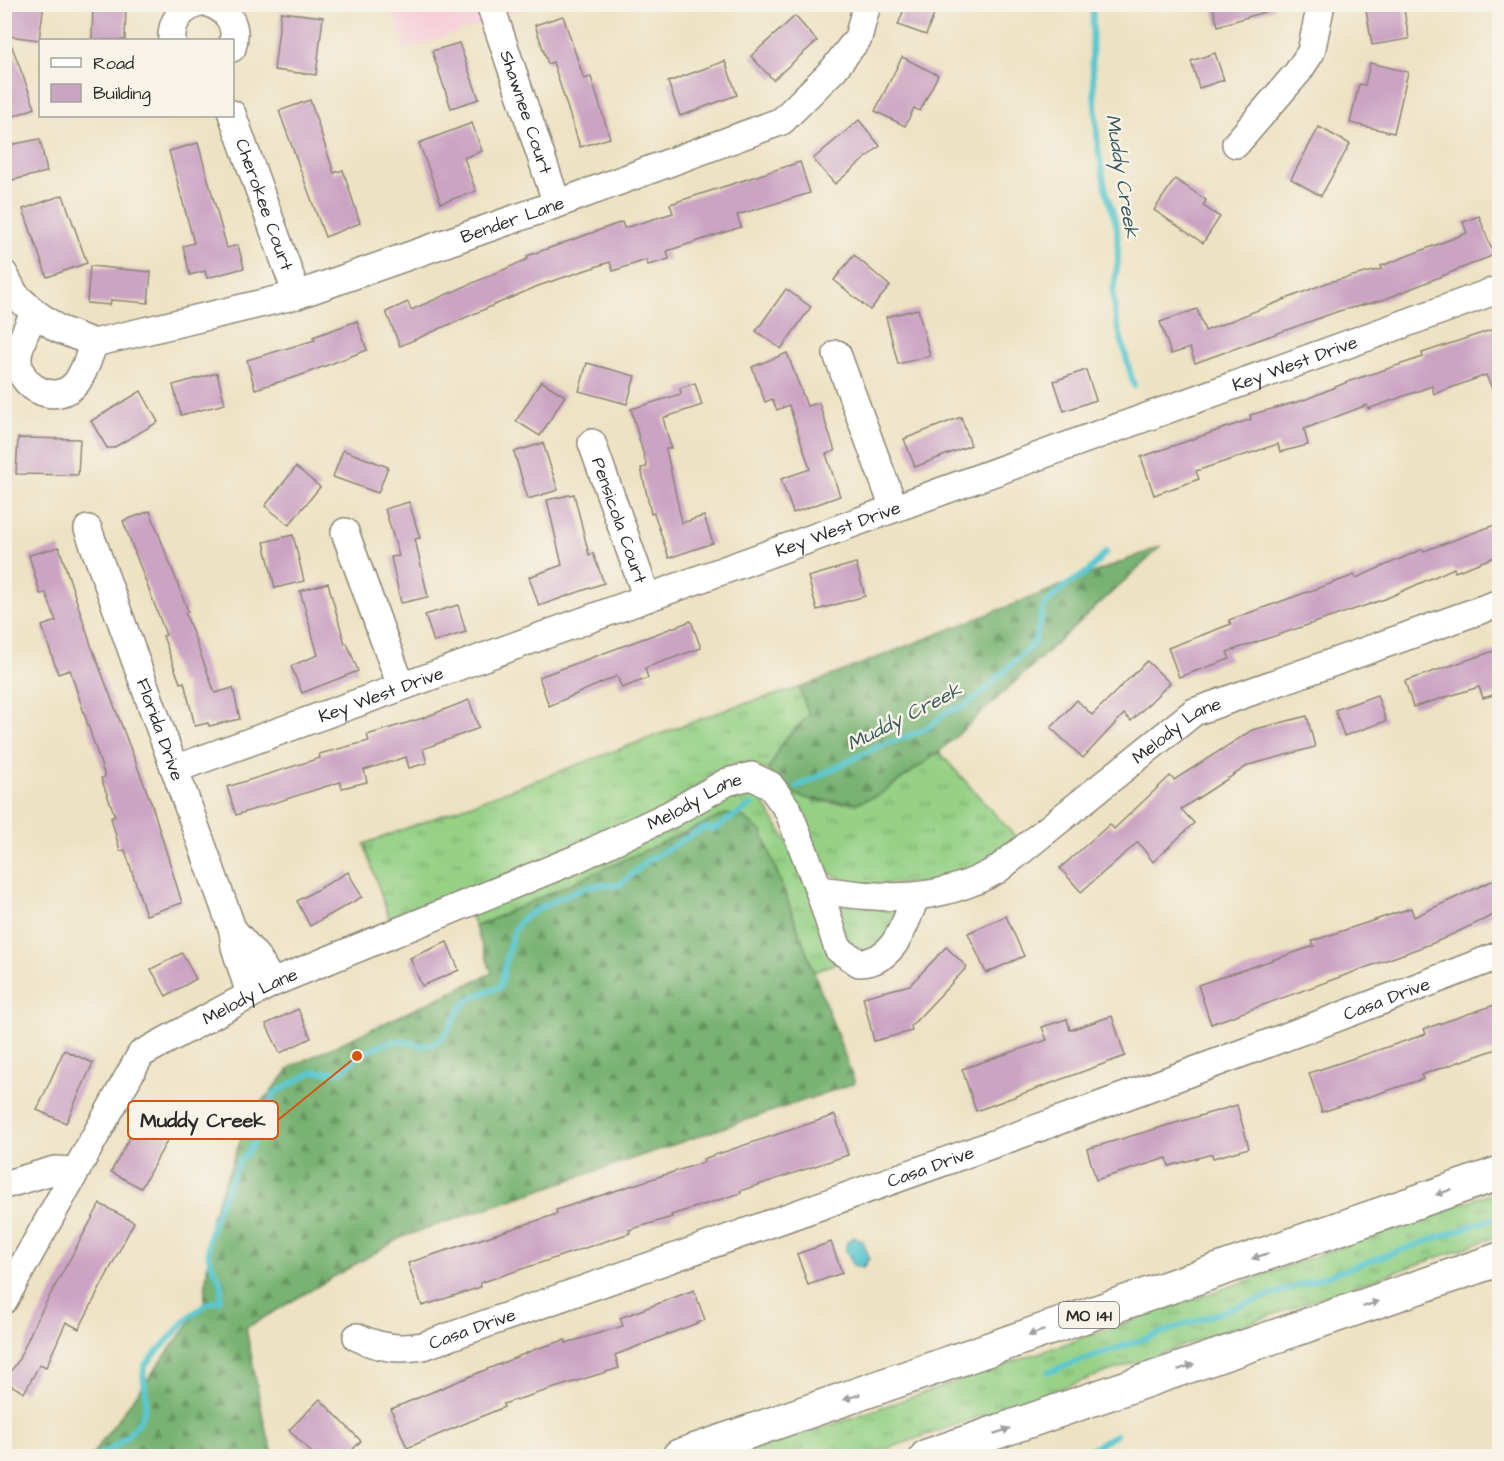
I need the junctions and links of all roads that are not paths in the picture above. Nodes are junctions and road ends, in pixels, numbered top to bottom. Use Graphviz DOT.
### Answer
graph roads {
  1 [pos="196,4"];
  2 [pos="211,4"];
  3 [pos="867,4"];
  4 [pos="1321,4"];
  5 [pos="492,13"];
  6 [pos="172,39"];
  7 [pos="233,39"];
  8 [pos="233,117"];
  9 [pos="1236,144"];
  10 [pos="557,204"];
  11 [pos="1500,289"];
  12 [pos="18,294"];
  13 [pos="297,295"];
  14 [pos="94,344"];
  15 [pos="837,354"];
  16 [pos="592,443"];
  17 [pos="894,508"];
  18 [pos="88,529"];
  19 [pos="345,531"];
  20 [pos="647,598"];
  21 [pos="1500,603"];
  22 [pos="401,686"];
  23 [pos="175,769"];
  24 [pos="819,890"];
  25 [pos="916,896"];
  26 [pos="1500,956"];
  27 [pos="261,988"];
  28 [pos="75,1171"];
  29 [pos="1500,1173"];
  30 [pos="4,1185"];
  31 [pos="1500,1259"];
  32 [pos="4,1300"];
  33 [pos="357,1337"];
  34 [pos="679,1456"];
  35 [pos="927,1456"];
  1 -- 6 [label="street"];
  2 -- 7 [label="street"];
  3 -- 10 [label="street, Bender Lane"];
  4 -- 9 [label="street"];
  5 -- 10 [label="street, Shawnee Court"];
  8 -- 13 [label="street, Cherokee Court"];
  10 -- 13 [label="street, Bender Lane"];
  11 -- 17 [label="street, Key West Drive"];
  12 -- 14 [label="street"];
  12 -- 14 [label="street"];
  13 -- 14 [label="street, Bender Lane"];
  15 -- 17 [label="street"];
  16 -- 20 [label="street, Pensicola Court"];
  17 -- 20 [label="street, Key West Drive"];
  18 -- 23 [label="street, Florida Drive"];
  19 -- 22 [label="street"];
  20 -- 22 [label="street, Key West Drive"];
  21 -- 25 [label="street, Melody Lane"];
  22 -- 23 [label="street, Key West Drive"];
  23 -- 27 [label="street, Florida Drive"];
  24 -- 25 [label="street, Melody Lane"];
  24 -- 25 [label="street"];
  24 -- 27 [label="street, Melody Lane"];
  26 -- 33 [label="street, Casa Drive"];
  27 -- 28 [label="street, Melody Lane"];
  28 -- 30 [label="street"];
  28 -- 32 [label="street, Melody Lane"];
  29 -- 34 [label="highway, MO 141, one-way"];
  35 -- 31 [label="highway, one-way"];
}
